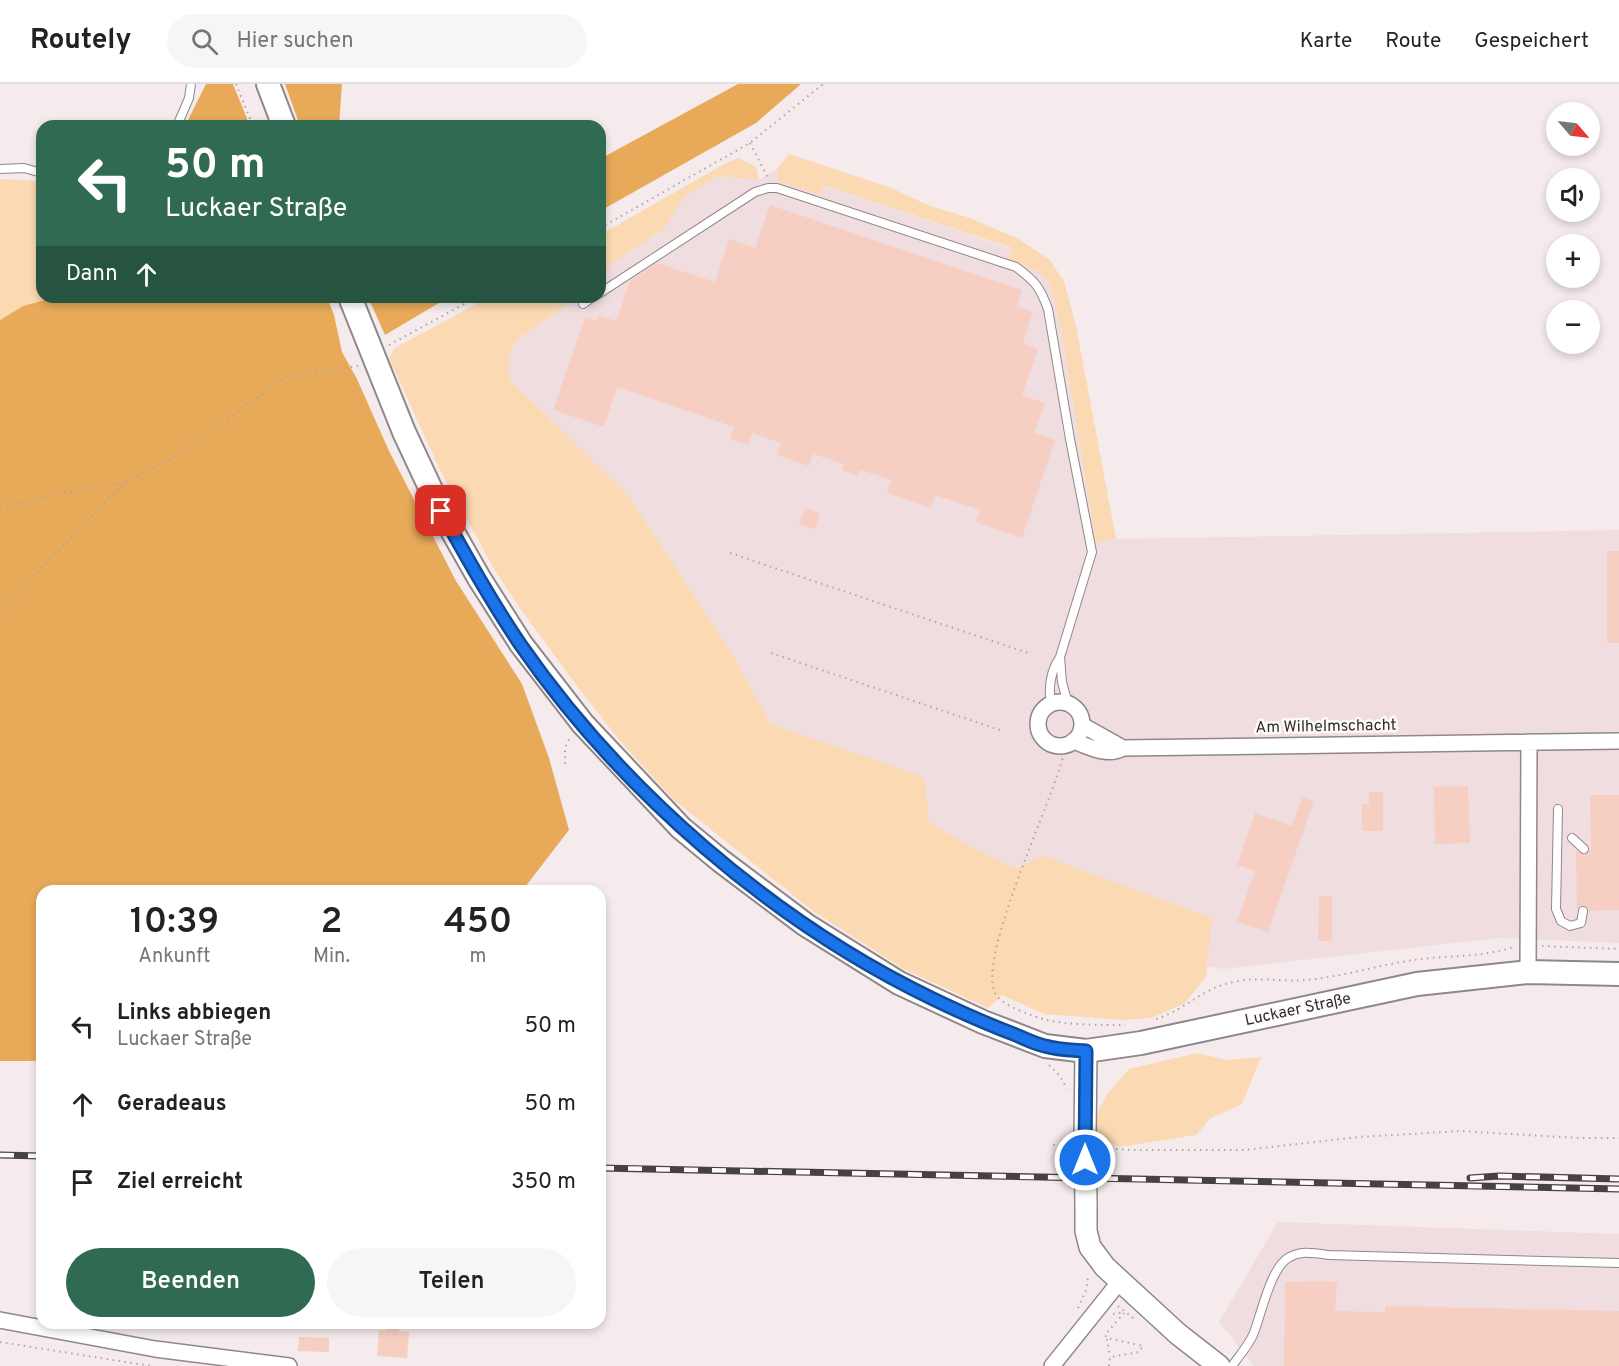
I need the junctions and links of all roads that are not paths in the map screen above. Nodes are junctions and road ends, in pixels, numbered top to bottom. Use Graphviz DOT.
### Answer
graph roads {
  1 [pos="191,84"];
  2 [pos="268,84"];
  3 [pos="180,120"];
  4 [pos="282,120"];
  5 [pos="0,169"];
  6 [pos="36,171"];
  7 [pos="606,289"];
  8 [pos="351,303"];
  9 [pos="1060,657"];
  10 [pos="1051,704"];
  11 [pos="1068,704"];
  12 [pos="1082,725"];
  13 [pos="1619,741"];
  14 [pos="1529,742"];
  15 [pos="1070,743"];
  16 [pos="1123,747"];
  17 [pos="1558,809"];
  18 [pos="1572,838"];
  19 [pos="1584,849"];
  20 [pos="1583,911"];
  21 [pos="1528,972"];
  22 [pos="1619,974"];
  23 [pos="1086,1051"];
  24 [pos="1619,1263"];
  25 [pos="1120,1281"];
  26 [pos="0,1320"];
  27 [pos="36,1327"];
  28 [pos="48,1329"];
  29 [pos="289,1366"];
  30 [pos="1052,1366"];
  31 [pos="1219,1366"];
  32 [pos="1232,1366"];
  1 -- 3 [label="lane"];
  2 -- 4 [label="main road"];
  5 -- 6 [label="lane"];
  7 -- 9 [label="lane"];
  8 -- 23 [label="main road, Luckaer Straße"];
  9 -- 10 [label="lane"];
  9 -- 11 [label="lane"];
  10 -- 11 [label="street"];
  10 -- 15 [label="street, Am Wilhelmschacht"];
  11 -- 12 [label="street, Am Wilhelmschacht"];
  12 -- 15 [label="street"];
  12 -- 16 [label="street, Am Wilhelmschacht"];
  13 -- 14 [label="street, Am Wilhelmschacht"];
  14 -- 16 [label="street, Am Wilhelmschacht"];
  14 -- 21 [label="street"];
  15 -- 16 [label="street, Am Wilhelmschacht"];
  17 -- 20 [label="lane"];
  18 -- 19 [label="lane"];
  21 -- 22 [label="main road, Luckaer Straße"];
  21 -- 23 [label="main road, Luckaer Straße"];
  23 -- 25 [label="street, bridge"];
  24 -- 32 [label="lane"];
  25 -- 30 [label="street"];
  25 -- 31 [label="street"];
  26 -- 27 [label="street"];
  28 -- 29 [label="street"];
}
